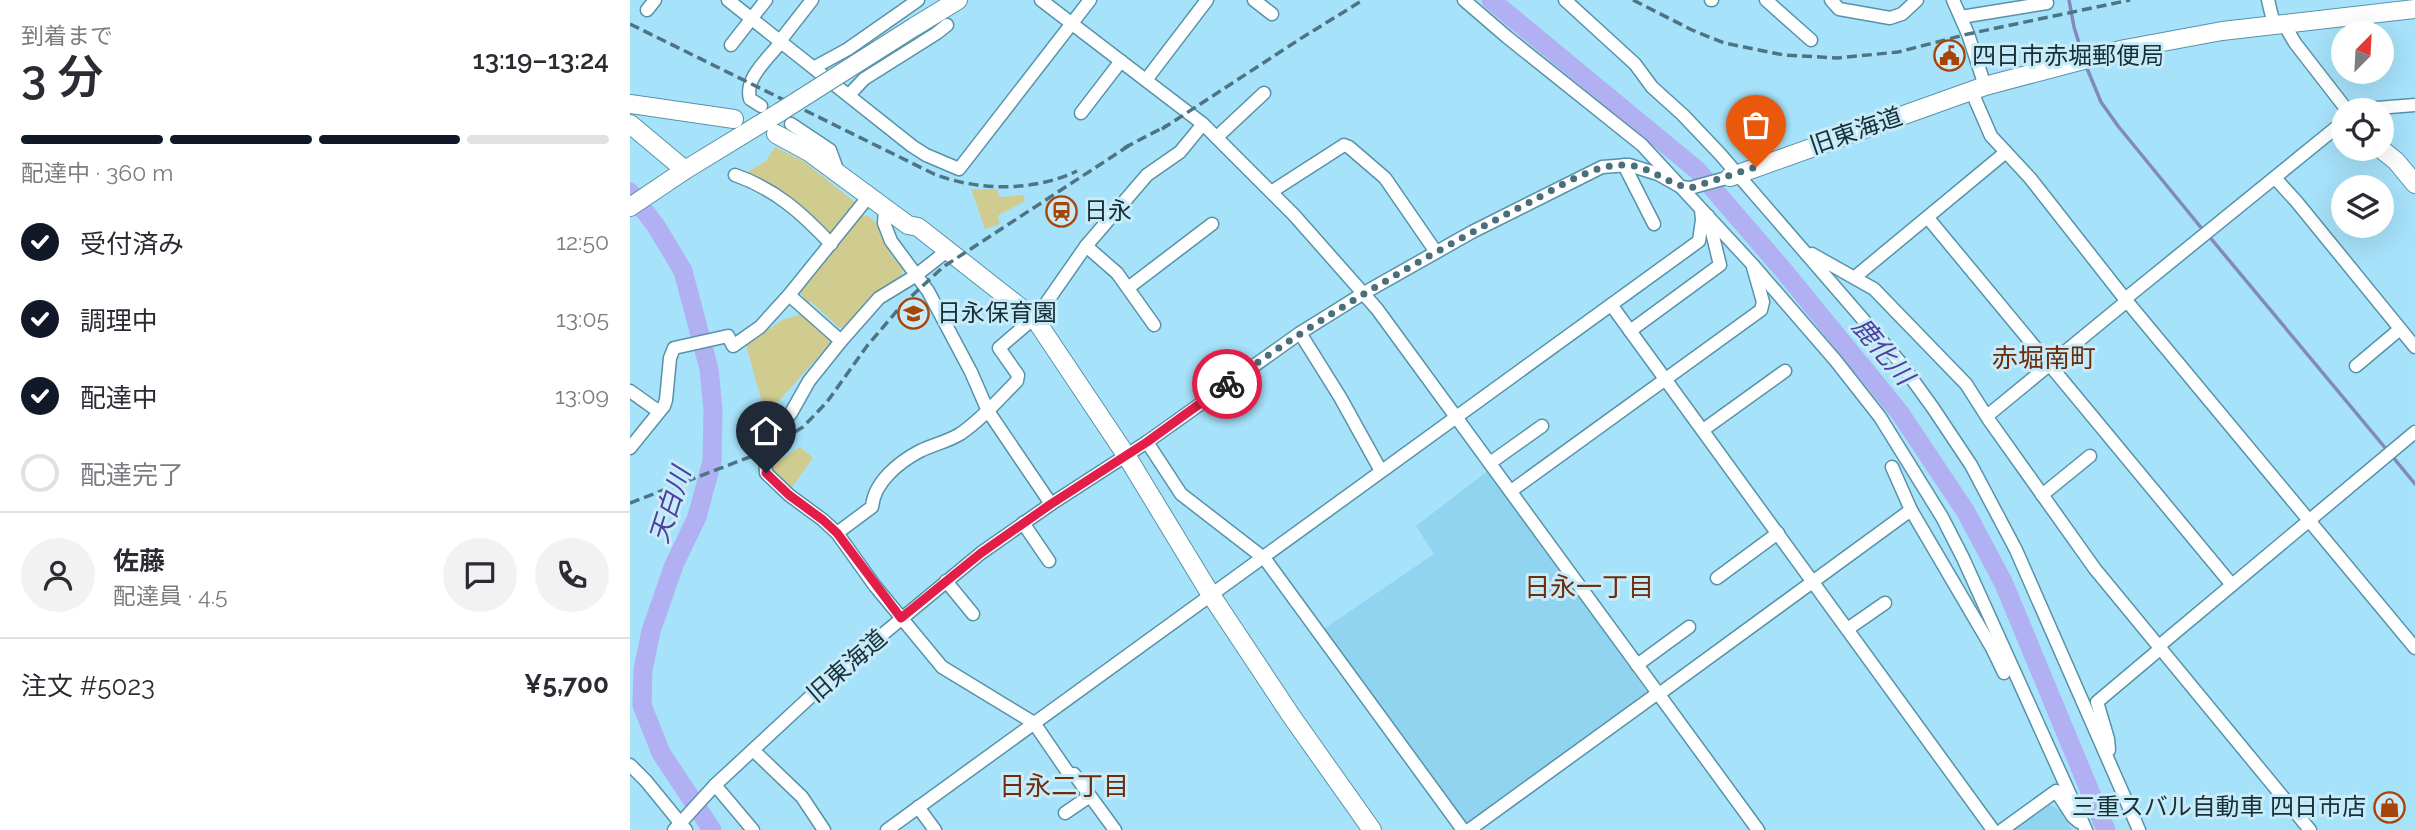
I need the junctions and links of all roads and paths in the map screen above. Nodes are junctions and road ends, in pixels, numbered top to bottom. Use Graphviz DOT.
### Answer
graph roads {
  1 [pos="728,0"];
  2 [pos="766,0"];
  3 [pos="812,0"];
  4 [pos="918,0"];
  5 [pos="958,0"];
  6 [pos="1041,0"];
  7 [pos="1090,0"];
  8 [pos="1208,0"];
  9 [pos="1254,0"];
  10 [pos="1464,0"];
  11 [pos="1565,0"];
  12 [pos="1766,0"];
  13 [pos="1917,0"];
  14 [pos="1952,0"];
  15 [pos="2268,0"];
  16 [pos="2047,2"];
  17 [pos="1840,3"];
  18 [pos="2415,9"];
  19 [pos="1272,14"];
  20 [pos="893,17"];
  21 [pos="1961,17"];
  22 [pos="751,19"];
  23 [pos="1071,24"];
  24 [pos="947,25"];
  25 [pos="2279,25"];
  26 [pos="1811,40"];
  27 [pos="781,42"];
  28 [pos="731,44"];
  29 [pos="913,48"];
  30 [pos="1121,61"];
  31 [pos="815,68"];
  32 [pos="1146,80"];
  33 [pos="1978,88"];
  34 [pos="1264,93"];
  35 [pos="849,95"];
  36 [pos="2339,98"];
  37 [pos="630,104"];
  38 [pos="2415,105"];
  39 [pos="761,106"];
  40 [pos="2394,107"];
  41 [pos="1081,113"];
  42 [pos="786,118"];
  43 [pos="734,119"];
  44 [pos="630,124"];
  45 [pos="1203,124"];
  46 [pos="2331,132"];
  47 [pos="776,134"];
  48 [pos="1217,137"];
  49 [pos="2006,152"];
  50 [pos="2394,159"];
  51 [pos="1624,165"];
  52 [pos="685,170"];
  53 [pos="838,172"];
  54 [pos="735,175"];
  55 [pos="1733,176"];
  56 [pos="2275,177"];
  57 [pos="2415,184"];
  58 [pos="1686,187"];
  59 [pos="1270,192"];
  60 [pos="869,196"];
  61 [pos="630,207"];
  62 [pos="885,208"];
  63 [pos="1704,212"];
  64 [pos="1928,218"];
  65 [pos="1212,224"];
  66 [pos="1654,224"];
  67 [pos="831,244"];
  68 [pos="1086,246"];
  69 [pos="947,251"];
  70 [pos="1436,251"];
  71 [pos="1805,253"];
  72 [pos="1752,264"];
  73 [pos="915,276"];
  74 [pos="1855,277"];
  75 [pos="1128,288"];
  76 [pos="1364,293"];
  77 [pos="789,295"];
  78 [pos="2126,300"];
  79 [pos="1612,306"];
  80 [pos="1034,319"];
  81 [pos="1154,324"];
  82 [pos="2400,329"];
  83 [pos="1630,331"];
  84 [pos="1300,333"];
  85 [pos="841,341"];
  86 [pos="2415,348"];
  87 [pos="2049,365"];
  88 [pos="2356,366"];
  89 [pos="1785,371"];
  90 [pos="1667,379"];
  91 [pos="630,391"];
  92 [pos="658,411"];
  93 [pos="988,411"];
  94 [pos="1987,416"];
  95 [pos="1456,417"];
  96 [pos="1542,426"];
  97 [pos="1703,430"];
  98 [pos="2415,432"];
  99 [pos="1147,442"];
  100 [pos="630,448"];
  101 [pos="1126,455"];
  102 [pos="2091,456"];
  103 [pos="1490,463"];
  104 [pos="1892,467"];
  105 [pos="1381,471"];
  106 [pos="1510,491"];
  107 [pos="2042,495"];
  108 [pos="1051,504"];
  109 [pos="1911,510"];
  110 [pos="2309,520"];
  111 [pos="1023,523"];
  112 [pos="837,533"];
  113 [pos="1779,533"];
  114 [pos="1262,558"];
  115 [pos="1049,561"];
  116 [pos="1717,578"];
  117 [pos="946,581"];
  118 [pos="1813,581"];
  119 [pos="2232,585"];
  120 [pos="1211,595"];
  121 [pos="1885,603"];
  122 [pos="972,614"];
  123 [pos="901,618"];
  124 [pos="1689,627"];
  125 [pos="1849,628"];
  126 [pos="2159,647"];
  127 [pos="2415,648"];
  128 [pos="1637,664"];
  129 [pos="2004,673"];
  130 [pos="1658,693"];
  131 [pos="1034,723"];
  132 [pos="753,750"];
  133 [pos="2107,756"];
  134 [pos="630,765"];
  135 [pos="714,787"];
  136 [pos="1090,796"];
  137 [pos="918,807"];
  138 [pos="1065,813"];
  139 [pos="681,825"];
  140 [pos="2086,828"];
  141 [pos="752,830"];
  142 [pos="824,830"];
  143 [pos="887,830"];
  144 [pos="935,830"];
  145 [pos="1115,830"];
  146 [pos="1372,830"];
  147 [pos="1463,830"];
  148 [pos="1469,830"];
  149 [pos="1758,830"];
  150 [pos="1993,830"];
  151 [pos="2003,830"];
  152 [pos="2139,830"];
  153 [pos="2310,830"];
  1 -- 22 [label="street"];
  2 -- 22 [label="street"];
  3 -- 27 [label="street"];
  4 -- 20 [label="street"];
  5 -- 42 [label="street, bridge"];
  6 -- 23 [label="street"];
  7 -- 23 [label="street"];
  8 -- 32 [label="street"];
  9 -- 19 [label="street"];
  10 -- 58 [label="street"];
  11 -- 55 [label="street"];
  12 -- 26 [label="street"];
  13 -- 17 [label="street"];
  14 -- 21 [label="street"];
  15 -- 25 [label="street"];
  16 -- 21 [label="street"];
  18 -- 25 [label="street, 旧東海道"];
  20 -- 29 [label="street"];
  20 -- 31 [label="street"];
  21 -- 33 [label="street"];
  22 -- 27 [label="street"];
  22 -- 28 [label="street"];
  23 -- 30 [label="street"];
  23 -- 35 [label="street"];
  24 -- 29 [label="street"];
  25 -- 33 [label="street, 旧東海道"];
  25 -- 36 [label="street"];
  27 -- 31 [label="street"];
  27 -- 39 [label="street"];
  29 -- 35 [label="street"];
  30 -- 32 [label="street"];
  30 -- 41 [label="street"];
  31 -- 35 [label="street"];
  32 -- 45 [label="street"];
  33 -- 49 [label="street"];
  33 -- 55 [label="street, 旧東海道"];
  34 -- 48 [label="street"];
  37 -- 43 [label="street"];
  38 -- 40 [label="street"];
  42 -- 52 [label="street"];
  42 -- 53 [label="street"];
  44 -- 52 [label="street"];
  45 -- 48 [label="street"];
  45 -- 68 [label="street"];
  46 -- 56 [label="street"];
  47 -- 53 [label="street"];
  48 -- 59 [label="street"];
  49 -- 64 [label="street"];
  49 -- 78 [label="street"];
  50 -- 57 [label="street"];
  51 -- 58 [label="street, 旧東海道"];
  51 -- 66 [label="street"];
  51 -- 70 [label="street, 旧東海道"];
  52 -- 61 [label="street"];
  53 -- 60 [label="street"];
  54 -- 67 [label="street"];
  55 -- 58 [label="street, 旧東海道"];
  55 -- 71 [label="street"];
  56 -- 78 [label="street"];
  56 -- 82 [label="street"];
  58 -- 63 [label="street"];
  59 -- 70 [label="street"];
  59 -- 76 [label="street"];
  60 -- 62 [label="street"];
  60 -- 67 [label="street"];
  62 -- 69 [label="street"];
  62 -- 73 [label="street"];
  63 -- 72 [label="street"];
  63 -- 79 [label="street"];
  63 -- 83 [label="street"];
  64 -- 74 [label="street"];
  64 -- 87 [label="street"];
  65 -- 75 [label="street"];
  67 -- 77 [label="street"];
  68 -- 75 [label="street"];
  68 -- 80 [label="street"];
  69 -- 73 [label="street"];
  69 -- 80 [label="street"];
  70 -- 76 [label="street, 旧東海道"];
  71 -- 74 [label="street"];
  71 -- 133 [label="street"];
  72 -- 90 [label="street"];
  72 -- 140 [label="street"];
  73 -- 85 [label="street"];
  73 -- 93 [label="street"];
  74 -- 94 [label="street"];
  75 -- 81 [label="street"];
  76 -- 84 [label="street, 旧東海道"];
  76 -- 95 [label="street"];
  77 -- 85 [label="street"];
  77 -- 92 [label="street"];
  78 -- 87 [label="street"];
  78 -- 110 [label="street"];
  79 -- 83 [label="street"];
  79 -- 95 [label="street"];
  80 -- 93 [label="street"];
  80 -- 101 [label="street"];
  82 -- 86 [label="street"];
  82 -- 88 [label="street"];
  83 -- 90 [label="street"];
  84 -- 99 [label="street, 旧東海道"];
  84 -- 105 [label="street"];
  85 -- 112 [label="street"];
  87 -- 94 [label="street"];
  87 -- 119 [label="street"];
  89 -- 97 [label="street"];
  90 -- 97 [label="street"];
  90 -- 106 [label="street"];
  91 -- 92 [label="street"];
  92 -- 100 [label="street"];
  93 -- 108 [label="street"];
  93 -- 112 [label="street"];
  94 -- 107 [label="street"];
  95 -- 103 [label="street"];
  95 -- 105 [label="street"];
  96 -- 103 [label="street"];
  97 -- 113 [label="street"];
  98 -- 110 [label="street"];
  99 -- 101 [label="street, 旧東海道"];
  99 -- 114 [label="street"];
  101 -- 108 [label="street, 旧東海道"];
  101 -- 120 [label="street"];
  102 -- 107 [label="street"];
  103 -- 106 [label="street"];
  104 -- 109 [label="street"];
  105 -- 114 [label="street"];
  106 -- 128 [label="street"];
  107 -- 126 [label="street"];
  108 -- 111 [label="street, 旧東海道"];
  109 -- 118 [label="street"];
  109 -- 129 [label="street"];
  110 -- 119 [label="street"];
  110 -- 127 [label="street"];
  111 -- 115 [label="street"];
  111 -- 117 [label="street, 旧東海道"];
  112 -- 123 [label="street"];
  113 -- 116 [label="street"];
  113 -- 118 [label="street"];
  114 -- 120 [label="street"];
  114 -- 147 [label="street"];
  117 -- 122 [label="street"];
  117 -- 123 [label="street, 旧東海道"];
  118 -- 125 [label="street"];
  118 -- 130 [label="street"];
  119 -- 126 [label="street"];
  120 -- 131 [label="street"];
  120 -- 146 [label="street"];
  121 -- 125 [label="street"];
  123 -- 131 [label="street"];
  123 -- 132 [label="street, 旧東海道"];
  124 -- 128 [label="street"];
  125 -- 150 [label="street"];
  126 -- 133 [label="street"];
  126 -- 153 [label="street"];
  128 -- 130 [label="street"];
  130 -- 148 [label="street"];
  130 -- 149 [label="street"];
  131 -- 136 [label="street"];
  131 -- 137 [label="street"];
  132 -- 135 [label="street, 旧東海道"];
  132 -- 142 [label="street"];
  133 -- 152 [label="street"];
  134 -- 139 [label="street"];
  135 -- 139 [label="street, 旧東海道"];
  135 -- 141 [label="street"];
  136 -- 138 [label="street"];
  136 -- 145 [label="street"];
  137 -- 143 [label="street"];
  137 -- 144 [label="street"];
  140 -- 151 [label="street"];
}
